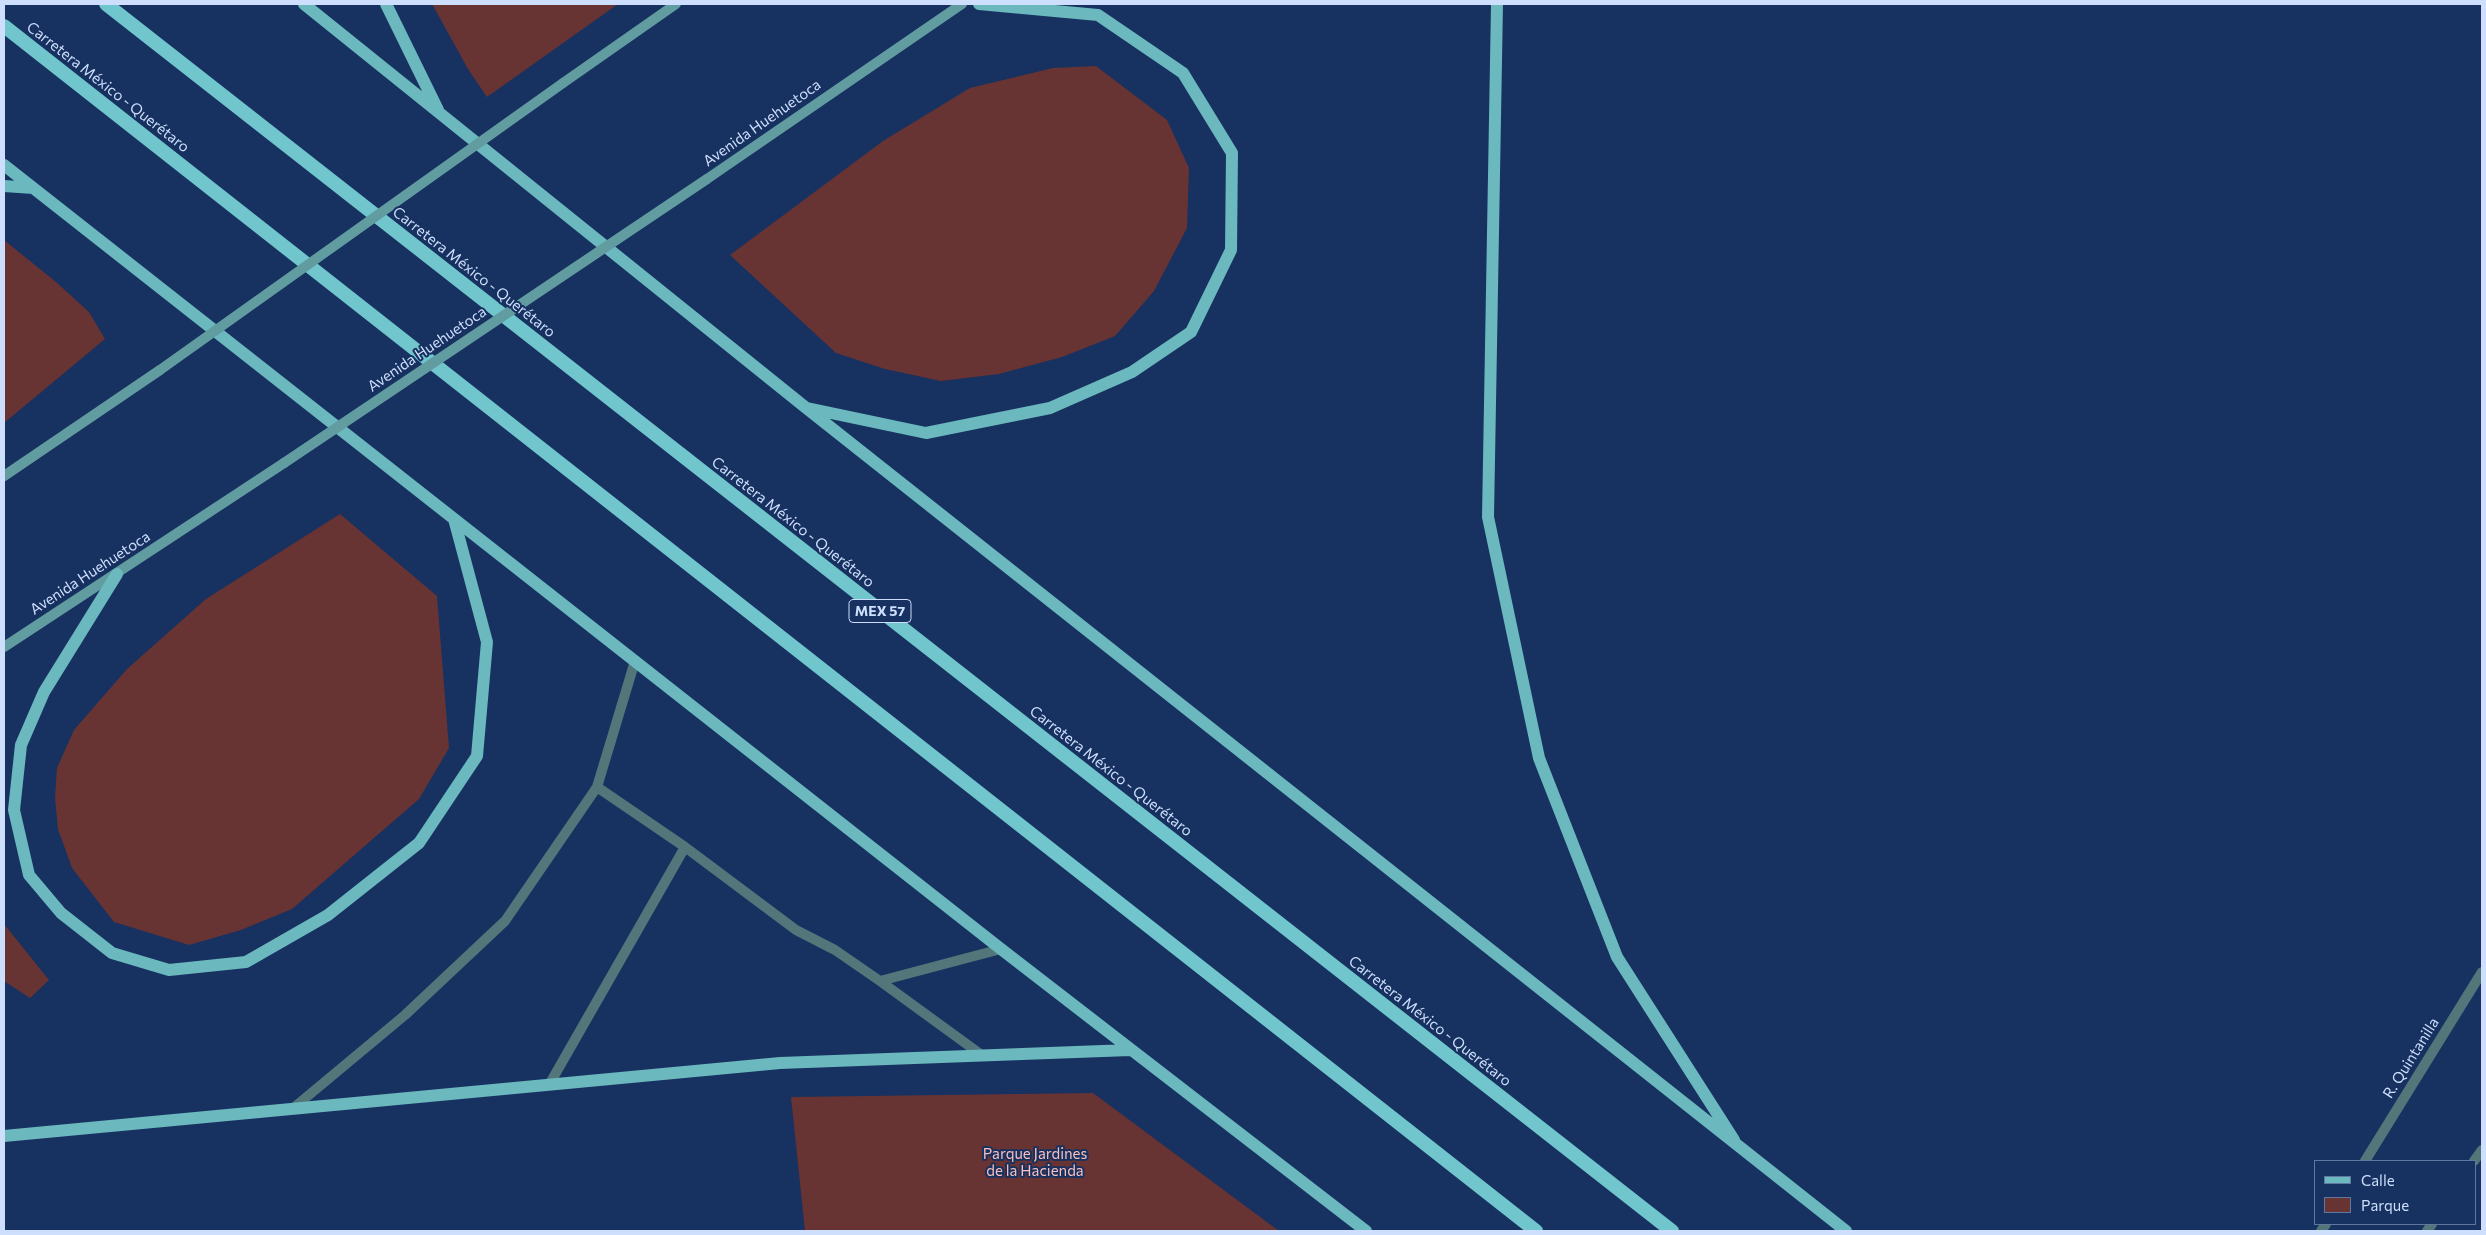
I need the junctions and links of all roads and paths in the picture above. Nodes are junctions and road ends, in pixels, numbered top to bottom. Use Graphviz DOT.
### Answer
graph roads {
  1 [pos="106,4"];
  2 [pos="304,4"];
  3 [pos="386,4"];
  4 [pos="676,4"];
  5 [pos="962,4"];
  6 [pos="979,4"];
  7 [pos="1498,4"];
  8 [pos="4,26"];
  9 [pos="440,114"];
  10 [pos="4,165"];
  11 [pos="4,186"];
  12 [pos="33,188"];
  13 [pos="805,407"];
  14 [pos="4,476"];
  15 [pos="454,519"];
  16 [pos="117,574"];
  17 [pos="4,647"];
  18 [pos="635,661"];
  19 [pos="597,787"];
  20 [pos="685,848"];
  21 [pos="1001,948"];
  22 [pos="2482,972"];
  23 [pos="880,981"];
  24 [pos="1130,1050"];
  25 [pos="983,1056"];
  26 [pos="549,1085"];
  27 [pos="291,1110"];
  28 [pos="4,1136"];
  29 [pos="1740,1148"];
  30 [pos="2366,1160"];
  31 [pos="1366,1231"];
  32 [pos="1536,1231"];
  33 [pos="1672,1231"];
  34 [pos="1846,1231"];
  1 -- 33 [label="highway, Carretera México - Querétaro / MEX 57"];
  2 -- 9 [label="main road"];
  3 -- 9 [label="main road"];
  4 -- 14 [label="main road, bridge"];
  5 -- 16 [label="main road, Avenida Huehuetoca, bridge"];
  6 -- 13 [label="main road"];
  7 -- 29 [label="main road"];
  8 -- 32 [label="highway, Carretera México - Querétaro"];
  9 -- 13 [label="main road"];
  10 -- 12 [label="main road"];
  11 -- 12 [label="main road"];
  12 -- 15 [label="main road"];
  13 -- 29 [label="main road"];
  15 -- 16 [label="main road"];
  15 -- 18 [label="main road"];
  16 -- 17 [label="main road, Avenida Huehuetoca"];
  18 -- 19 [label="street"];
  18 -- 21 [label="main road"];
  19 -- 20 [label="street"];
  19 -- 27 [label="street"];
  20 -- 23 [label="street"];
  20 -- 26 [label="street"];
  21 -- 23 [label="street"];
  21 -- 24 [label="main road"];
  22 -- 30 [label="street, R. Quintanilla"];
  23 -- 25 [label="street"];
  24 -- 25 [label="main road"];
  24 -- 31 [label="main road"];
  25 -- 26 [label="main road"];
  26 -- 27 [label="main road"];
  27 -- 28 [label="main road"];
  29 -- 34 [label="main road"];
}
